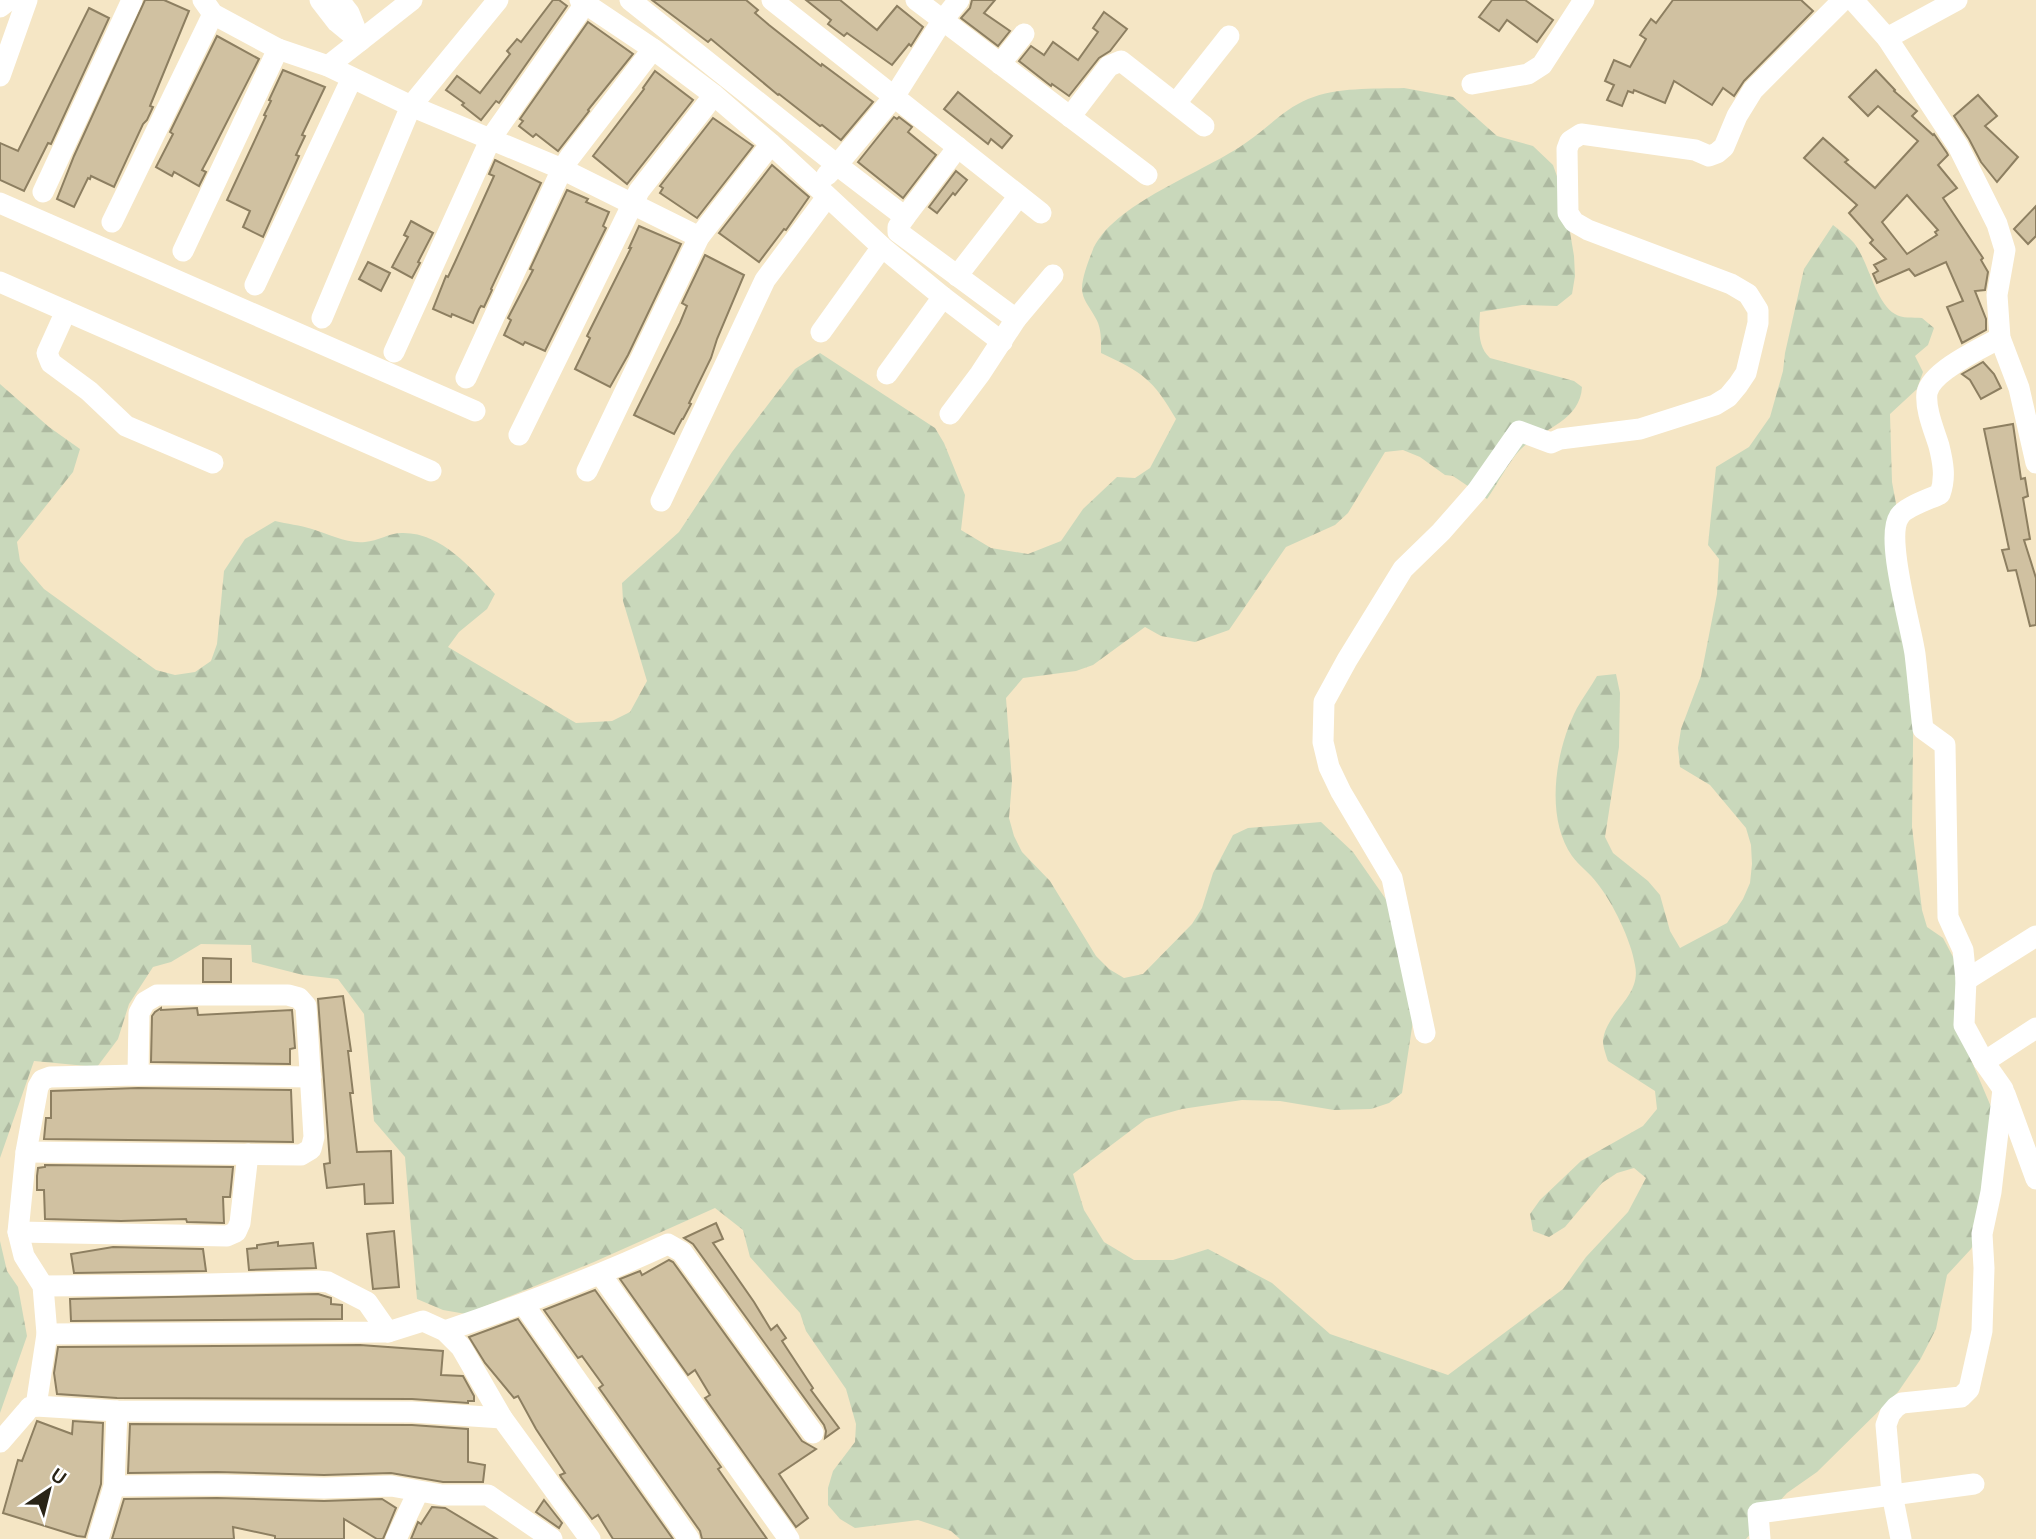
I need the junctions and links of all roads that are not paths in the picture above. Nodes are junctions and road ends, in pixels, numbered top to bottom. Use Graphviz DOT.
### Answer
graph roads {
  1 [pos="9,0"];
  2 [pos="27,0"];
  3 [pos="132,0"];
  4 [pos="320,0"];
  5 [pos="339,0"];
  6 [pos="412,0"];
  7 [pos="498,0"];
  8 [pos="630,0"];
  9 [pos="772,0"];
  10 [pos="916,0"];
  11 [pos="959,0"];
  12 [pos="1584,0"];
  13 [pos="1843,0"];
  14 [pos="1853,0"];
  15 [pos="1957,0"];
  16 [pos="582,2"];
  17 [pos="0,7"];
  18 [pos="208,7"];
  19 [pos="942,21"];
  20 [pos="1024,34"];
  21 [pos="1229,36"];
  22 [pos="1887,38"];
  23 [pos="360,41"];
  24 [pos="278,49"];
  25 [pos="653,49"];
  26 [pos="1000,64"];
  27 [pos="328,66"];
  28 [pos="0,76"];
  29 [pos="352,78"];
  30 [pos="1472,84"];
  31 [pos="714,96"];
  32 [pos="894,97"];
  33 [pos="1177,103"];
  34 [pos="411,106"];
  35 [pos="1070,117"];
  36 [pos="1204,126"];
  37 [pos="491,138"];
  38 [pos="771,144"];
  39 [pos="958,147"];
  40 [pos="837,166"];
  41 [pos="562,169"];
  42 [pos="1147,174"];
  43 [pos="821,191"];
  44 [pos="43,192"];
  45 [pos="1019,196"];
  46 [pos="0,203"];
  47 [pos="633,203"];
  48 [pos="1041,213"];
  49 [pos="905,217"];
  50 [pos="113,222"];
  51 [pos="699,237"];
  52 [pos="882,247"];
  53 [pos="183,250"];
  54 [pos="1053,275"];
  55 [pos="957,276"];
  56 [pos="0,282"];
  57 [pos="255,285"];
  58 [pos="943,297"];
  59 [pos="66,311"];
  60 [pos="322,318"];
  61 [pos="1016,319"];
  62 [pos="821,332"];
  63 [pos="2000,338"];
  64 [pos="1002,342"];
  65 [pos="394,352"];
  66 [pos="887,374"];
  67 [pos="466,378"];
  68 [pos="475,411"];
  69 [pos="950,414"];
  70 [pos="519,435"];
  71 [pos="213,463"];
  72 [pos="2036,463"];
  73 [pos="431,471"];
  74 [pos="587,471"];
  75 [pos="661,501"];
  76 [pos="2036,936"];
  77 [pos="1966,980"];
  78 [pos="2036,1028"];
  79 [pos="1425,1033"];
  80 [pos="1984,1062"];
  81 [pos="138,1075"];
  82 [pos="311,1077"];
  83 [pos="2003,1089"];
  84 [pos="26,1152"];
  85 [pos="248,1154"];
  86 [pos="2036,1179"];
  87 [pos="18,1232"];
  88 [pos="601,1275"];
  89 [pos="43,1286"];
  90 [pos="524,1305"];
  91 [pos="445,1331"];
  92 [pos="388,1332"];
  93 [pos="47,1334"];
  94 [pos="36,1406"];
  95 [pos="117,1411"];
  96 [pos="502,1418"];
  97 [pos="813,1433"];
  98 [pos="0,1442"];
  99 [pos="1974,1484"];
  100 [pos="114,1486"];
  101 [pos="418,1492"];
  102 [pos="1892,1494"];
  103 [pos="98,1539"];
  104 [pos="396,1539"];
  105 [pos="552,1539"];
  106 [pos="590,1539"];
  107 [pos="689,1539"];
  108 [pos="789,1539"];
  109 [pos="1760,1539"];
  110 [pos="1901,1539"];
  1 -- 17 [label="street"];
  2 -- 28 [label="street"];
  3 -- 44 [label="street"];
  4 -- 23 [label="street"];
  5 -- 23 [label="street"];
  6 -- 23 [label="street"];
  7 -- 34 [label="street"];
  8 -- 40 [label="street"];
  9 -- 32 [label="street"];
  10 -- 19 [label="street"];
  11 -- 19 [label="street"];
  12 -- 30 [label="street"];
  13 -- 79 [label="street"];
  14 -- 22 [label="street"];
  15 -- 22 [label="street"];
  16 -- 25 [label="street"];
  16 -- 37 [label="street"];
  18 -- 24 [label="street"];
  18 -- 50 [label="street"];
  19 -- 26 [label="street"];
  19 -- 32 [label="street"];
  20 -- 26 [label="street"];
  21 -- 33 [label="street"];
  22 -- 63 [label="street"];
  23 -- 27 [label="street"];
  24 -- 27 [label="street"];
  24 -- 53 [label="street"];
  25 -- 31 [label="street"];
  25 -- 41 [label="street"];
  26 -- 35 [label="street"];
  27 -- 29 [label="street"];
  29 -- 34 [label="street"];
  29 -- 57 [label="street"];
  31 -- 38 [label="street"];
  31 -- 47 [label="street"];
  32 -- 39 [label="street"];
  32 -- 40 [label="street"];
  33 -- 35 [label="street"];
  33 -- 36 [label="street"];
  34 -- 37 [label="street"];
  34 -- 60 [label="street"];
  35 -- 42 [label="street"];
  37 -- 41 [label="street"];
  37 -- 65 [label="street"];
  38 -- 43 [label="street"];
  38 -- 51 [label="street"];
  39 -- 45 [label="street"];
  39 -- 49 [label="street"];
  40 -- 43 [label="street"];
  40 -- 49 [label="street"];
  41 -- 47 [label="street"];
  41 -- 67 [label="street"];
  43 -- 52 [label="street"];
  43 -- 75 [label="street"];
  45 -- 48 [label="street"];
  45 -- 55 [label="street"];
  46 -- 68 [label="street"];
  47 -- 51 [label="street"];
  47 -- 70 [label="street"];
  49 -- 55 [label="street"];
  51 -- 74 [label="street"];
  52 -- 58 [label="street"];
  52 -- 62 [label="street"];
  54 -- 61 [label="street"];
  55 -- 61 [label="street"];
  56 -- 59 [label="street"];
  58 -- 64 [label="street"];
  58 -- 66 [label="street"];
  59 -- 71 [label="street"];
  59 -- 73 [label="street"];
  61 -- 64 [label="street"];
  63 -- 72 [label="street"];
  63 -- 77 [label="street"];
  64 -- 69 [label="street"];
  76 -- 77 [label="street"];
  77 -- 80 [label="street"];
  78 -- 80 [label="street"];
  80 -- 83 [label="street"];
  81 -- 82 [label="street"];
  81 -- 82 [label="street"];
  81 -- 84 [label="street"];
  82 -- 85 [label="street"];
  83 -- 86 [label="street"];
  83 -- 102 [label="street"];
  84 -- 85 [label="street"];
  84 -- 87 [label="street"];
  85 -- 87 [label="street"];
  87 -- 89 [label="street"];
  88 -- 90 [label="street"];
  88 -- 97 [label="street"];
  88 -- 108 [label="street"];
  89 -- 92 [label="street"];
  89 -- 93 [label="street"];
  90 -- 91 [label="street"];
  90 -- 107 [label="street"];
  91 -- 92 [label="street"];
  91 -- 96 [label="street"];
  92 -- 93 [label="street"];
  93 -- 94 [label="street"];
  94 -- 95 [label="street"];
  94 -- 98 [label="street"];
  95 -- 96 [label="street"];
  95 -- 100 [label="street"];
  96 -- 106 [label="street"];
  99 -- 102 [label="street"];
  100 -- 101 [label="street"];
  100 -- 103 [label="street"];
  101 -- 104 [label="street"];
  101 -- 105 [label="street"];
  102 -- 109 [label="street"];
  102 -- 110 [label="street"];
}
